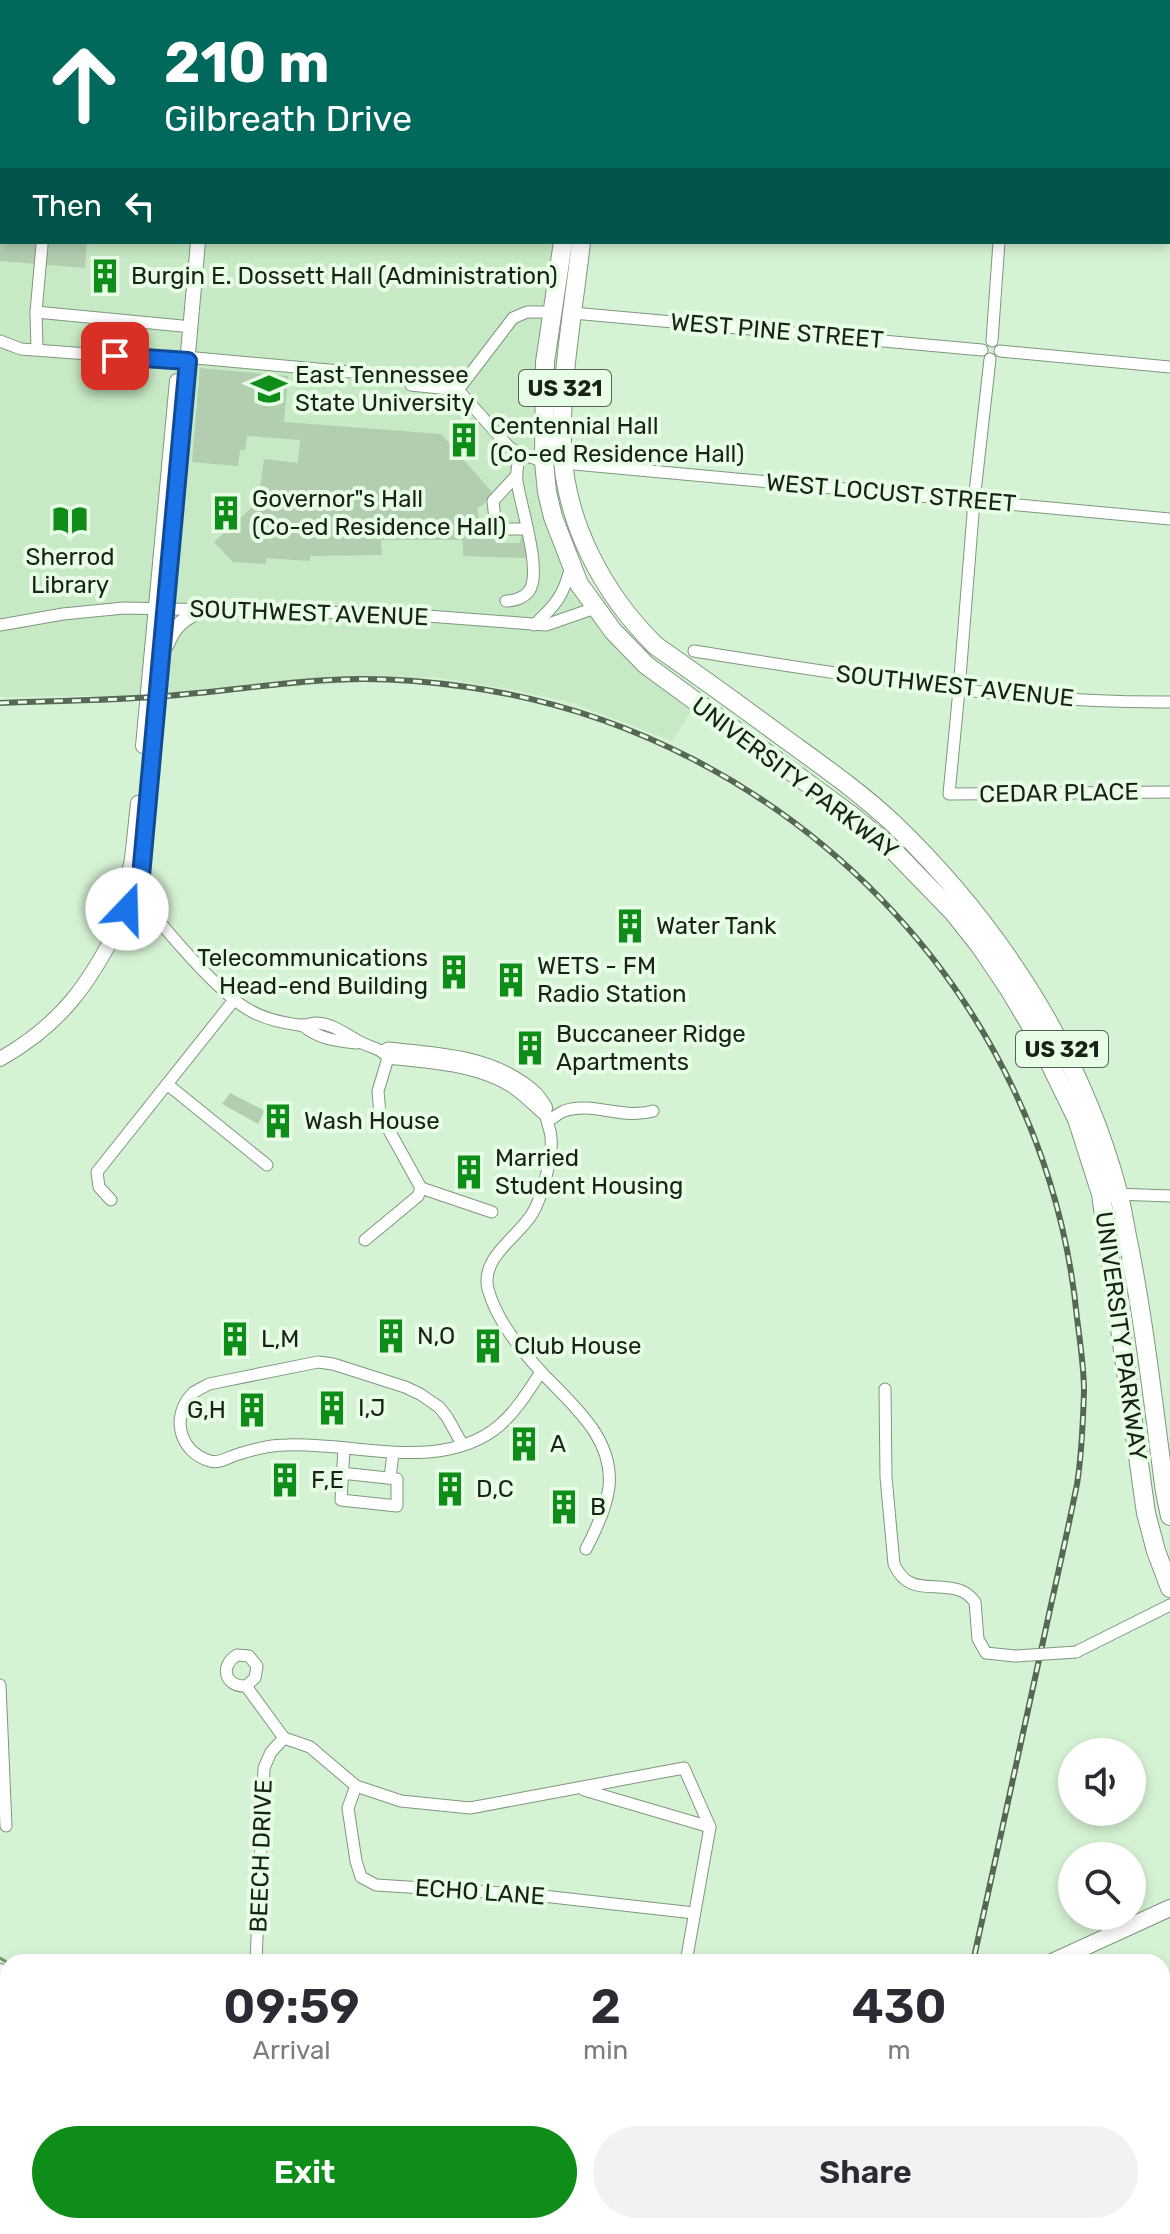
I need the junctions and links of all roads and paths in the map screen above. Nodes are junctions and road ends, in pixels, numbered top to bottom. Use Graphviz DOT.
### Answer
graph roads {
  1 [pos="189,244"];
  2 [pos="198,244"];
  3 [pos="563,244"];
  4 [pos="581,244"];
  5 [pos="999,244"];
  6 [pos="42,245"];
  7 [pos="41,312"];
  8 [pos="552,312"];
  9 [pos="573,313"];
  10 [pos="182,326"];
  11 [pos="0,341"];
  12 [pos="37,349"];
  13 [pos="990,353"];
  14 [pos="183,360"];
  15 [pos="1170,367"];
  16 [pos="458,390"];
  17 [pos="519,456"];
  18 [pos="554,463"];
  19 [pos="516,476"];
  20 [pos="974,501"];
  21 [pos="1170,519"];
  22 [pos="526,529"];
  23 [pos="571,566"];
  24 [pos="613,595"];
  25 [pos="506,601"];
  26 [pos="595,608"];
  27 [pos="160,610"];
  28 [pos="203,610"];
  29 [pos="0,625"];
  30 [pos="534,625"];
  31 [pos="694,651"];
  32 [pos="162,654"];
  33 [pos="959,690"];
  34 [pos="1170,702"];
  35 [pos="804,753"];
  36 [pos="791,771"];
  37 [pos="1170,792"];
  38 [pos="132,888"];
  39 [pos="234,1000"];
  40 [pos="386,1053"];
  41 [pos="0,1059"];
  42 [pos="167,1084"];
  43 [pos="653,1111"];
  44 [pos="547,1119"];
  45 [pos="267,1165"];
  46 [pos="421,1188"];
  47 [pos="1110,1194"];
  48 [pos="1170,1196"];
  49 [pos="111,1200"];
  50 [pos="492,1212"];
  51 [pos="365,1240"];
  52 [pos="541,1372"];
  53 [pos="885,1389"];
  54 [pos="462,1444"];
  55 [pos="344,1449"];
  56 [pos="393,1453"];
  57 [pos="341,1473"];
  58 [pos="390,1478"];
  59 [pos="1170,1516"];
  60 [pos="586,1549"];
  61 [pos="1170,1588"];
  62 [pos="1170,1605"];
  63 [pos="0,1685"];
  64 [pos="246,1686"];
  65 [pos="284,1738"];
  66 [pos="356,1786"];
  67 [pos="581,1789"];
  68 [pos="6,1826"];
  69 [pos="710,1827"];
  70 [pos="1170,1908"];
  71 [pos="694,1913"];
  72 [pos="256,1954"];
  73 [pos="687,1954"];
  74 [pos="1069,1954"];
  1 -- 10 [label="street"];
  2 -- 14 [label="street"];
  3 -- 8 [label="highway, UNIVERSITY PARKWAY / US 321"];
  4 -- 9 [label="highway, UNIVERSITY PARKWAY / US 321"];
  5 -- 13 [label="street"];
  6 -- 7 [label="street"];
  7 -- 10 [label="street"];
  7 -- 12 [label="street"];
  8 -- 9 [label="highway"];
  8 -- 16 [label="street"];
  8 -- 18 [label="highway, UNIVERSITY PARKWAY / US 321"];
  9 -- 13 [label="street, WEST PINE STREET"];
  9 -- 18 [label="highway, UNIVERSITY PARKWAY / US 321"];
  10 -- 14 [label="street"];
  11 -- 12 [label="street"];
  12 -- 14 [label="street"];
  13 -- 15 [label="street, WEST PINE STREET"];
  13 -- 20 [label="street"];
  14 -- 16 [label="street"];
  14 -- 27 [label="street"];
  16 -- 17 [label="street"];
  17 -- 18 [label="street, WEST LOCUST STREET"];
  17 -- 19 [label="street"];
  18 -- 20 [label="street, WEST LOCUST STREET"];
  18 -- 23 [label="highway, UNIVERSITY PARKWAY / US 321"];
  18 -- 24 [label="highway, UNIVERSITY PARKWAY / US 321"];
  19 -- 22 [label="street"];
  19 -- 22 [label="street"];
  20 -- 21 [label="street, WEST LOCUST STREET"];
  20 -- 33 [label="street"];
  22 -- 25 [label="street"];
  23 -- 26 [label="highway, UNIVERSITY PARKWAY / US 321"];
  23 -- 30 [label="street"];
  24 -- 26 [label="highway"];
  24 -- 35 [label="highway, UNIVERSITY PARKWAY / US 321"];
  26 -- 30 [label="street, SOUTHWEST AVENUE"];
  26 -- 36 [label="highway, UNIVERSITY PARKWAY / US 321"];
  27 -- 28 [label="street, SOUTHWEST AVENUE"];
  27 -- 29 [label="street"];
  27 -- 32 [label="street, SOUTHWEST AVENUE"];
  27 -- 38 [label="street, SOUTHWEST AVENUE"];
  28 -- 30 [label="street, SOUTHWEST AVENUE"];
  28 -- 32 [label="street"];
  31 -- 33 [label="street, SOUTHWEST AVENUE"];
  32 -- 38 [label="street, SOUTHWEST AVENUE"];
  33 -- 34 [label="street, SOUTHWEST AVENUE"];
  33 -- 37 [label="street, CEDAR PLACE"];
  35 -- 36 [label="highway"];
  35 -- 47 [label="highway, UNIVERSITY PARKWAY / US 321"];
  36 -- 47 [label="highway, UNIVERSITY PARKWAY / US 321"];
  38 -- 39 [label="street"];
  38 -- 41 [label="street, SOUTHWEST AVENUE"];
  39 -- 40 [label="street"];
  39 -- 42 [label="street"];
  40 -- 44 [label="street"];
  40 -- 46 [label="street"];
  42 -- 45 [label="street"];
  42 -- 49 [label="street"];
  43 -- 44 [label="street"];
  44 -- 52 [label="street"];
  46 -- 50 [label="street"];
  46 -- 51 [label="street"];
  47 -- 48 [label="street"];
  47 -- 59 [label="highway, UNIVERSITY PARKWAY / US 321"];
  47 -- 61 [label="highway, UNIVERSITY PARKWAY / US 321"];
  52 -- 54 [label="street"];
  52 -- 60 [label="street"];
  53 -- 62 [label="street, bridge"];
  54 -- 55 [label="street"];
  54 -- 56 [label="street"];
  55 -- 56 [label="street"];
  55 -- 57 [label="street"];
  56 -- 58 [label="street"];
  57 -- 58 [label="street"];
  57 -- 58 [label="street"];
  63 -- 68 [label="street"];
  64 -- 65 [label="street"];
  65 -- 66 [label="street"];
  65 -- 72 [label="street, BEECH DRIVE"];
  66 -- 67 [label="street"];
  66 -- 71 [label="street, ECHO LANE"];
  67 -- 69 [label="street"];
  67 -- 69 [label="street"];
  69 -- 71 [label="street"];
  70 -- 74 [label="main road"];
  71 -- 73 [label="street"];
}
